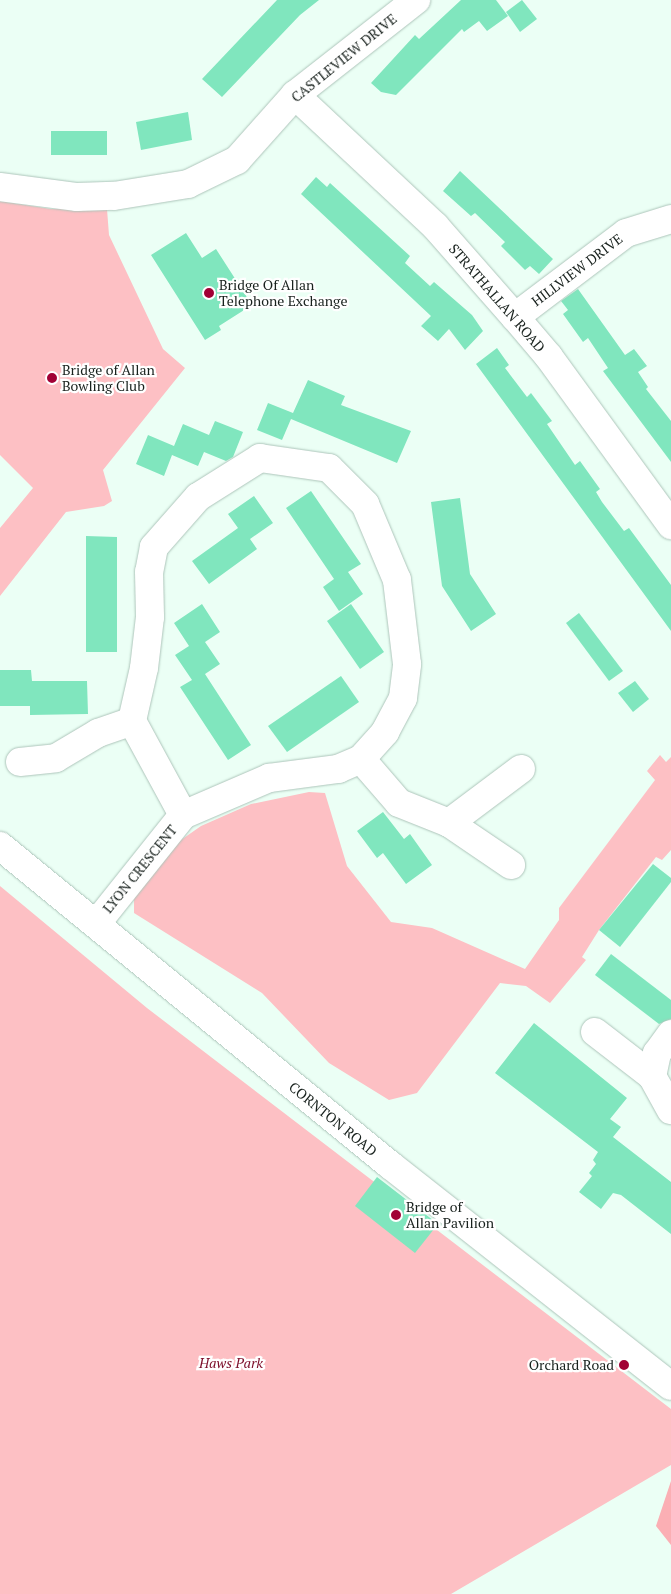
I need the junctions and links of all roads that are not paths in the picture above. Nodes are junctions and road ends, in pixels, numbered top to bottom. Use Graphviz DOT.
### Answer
graph roads {
  1 [pos="416,0"];
  2 [pos="295,94"];
  3 [pos="0,187"];
  4 [pos="671,219"];
  5 [pos="515,317"];
  6 [pos="671,525"];
  7 [pos="132,721"];
  8 [pos="361,759"];
  9 [pos="20,762"];
  10 [pos="521,769"];
  11 [pos="183,815"];
  12 [pos="449,823"];
  13 [pos="0,846"];
  14 [pos="511,865"];
  15 [pos="96,924"];
  16 [pos="595,1032"];
  17 [pos="671,1034"];
  18 [pos="652,1076"];
  19 [pos="671,1110"];
  20 [pos="671,1386"];
  1 -- 2 [label="street, CASTLEVIEW DRIVE"];
  2 -- 3 [label="street, CASTLEVIEW DRIVE"];
  2 -- 5 [label="street, STRATHALLAN ROAD"];
  4 -- 5 [label="street, HILLVIEW DRIVE"];
  5 -- 6 [label="street, STRATHALLAN ROAD"];
  7 -- 8 [label="street, LYON CRESCENT"];
  7 -- 9 [label="street"];
  7 -- 11 [label="street, LYON CRESCENT"];
  8 -- 11 [label="street, LYON CRESCENT"];
  8 -- 12 [label="street"];
  10 -- 12 [label="street"];
  11 -- 15 [label="street, LYON CRESCENT"];
  12 -- 14 [label="street"];
  13 -- 15 [label="street, CORNTON ROAD"];
  15 -- 20 [label="street, CORNTON ROAD"];
  16 -- 18 [label="street"];
  17 -- 18 [label="street"];
  18 -- 19 [label="street"];
}
